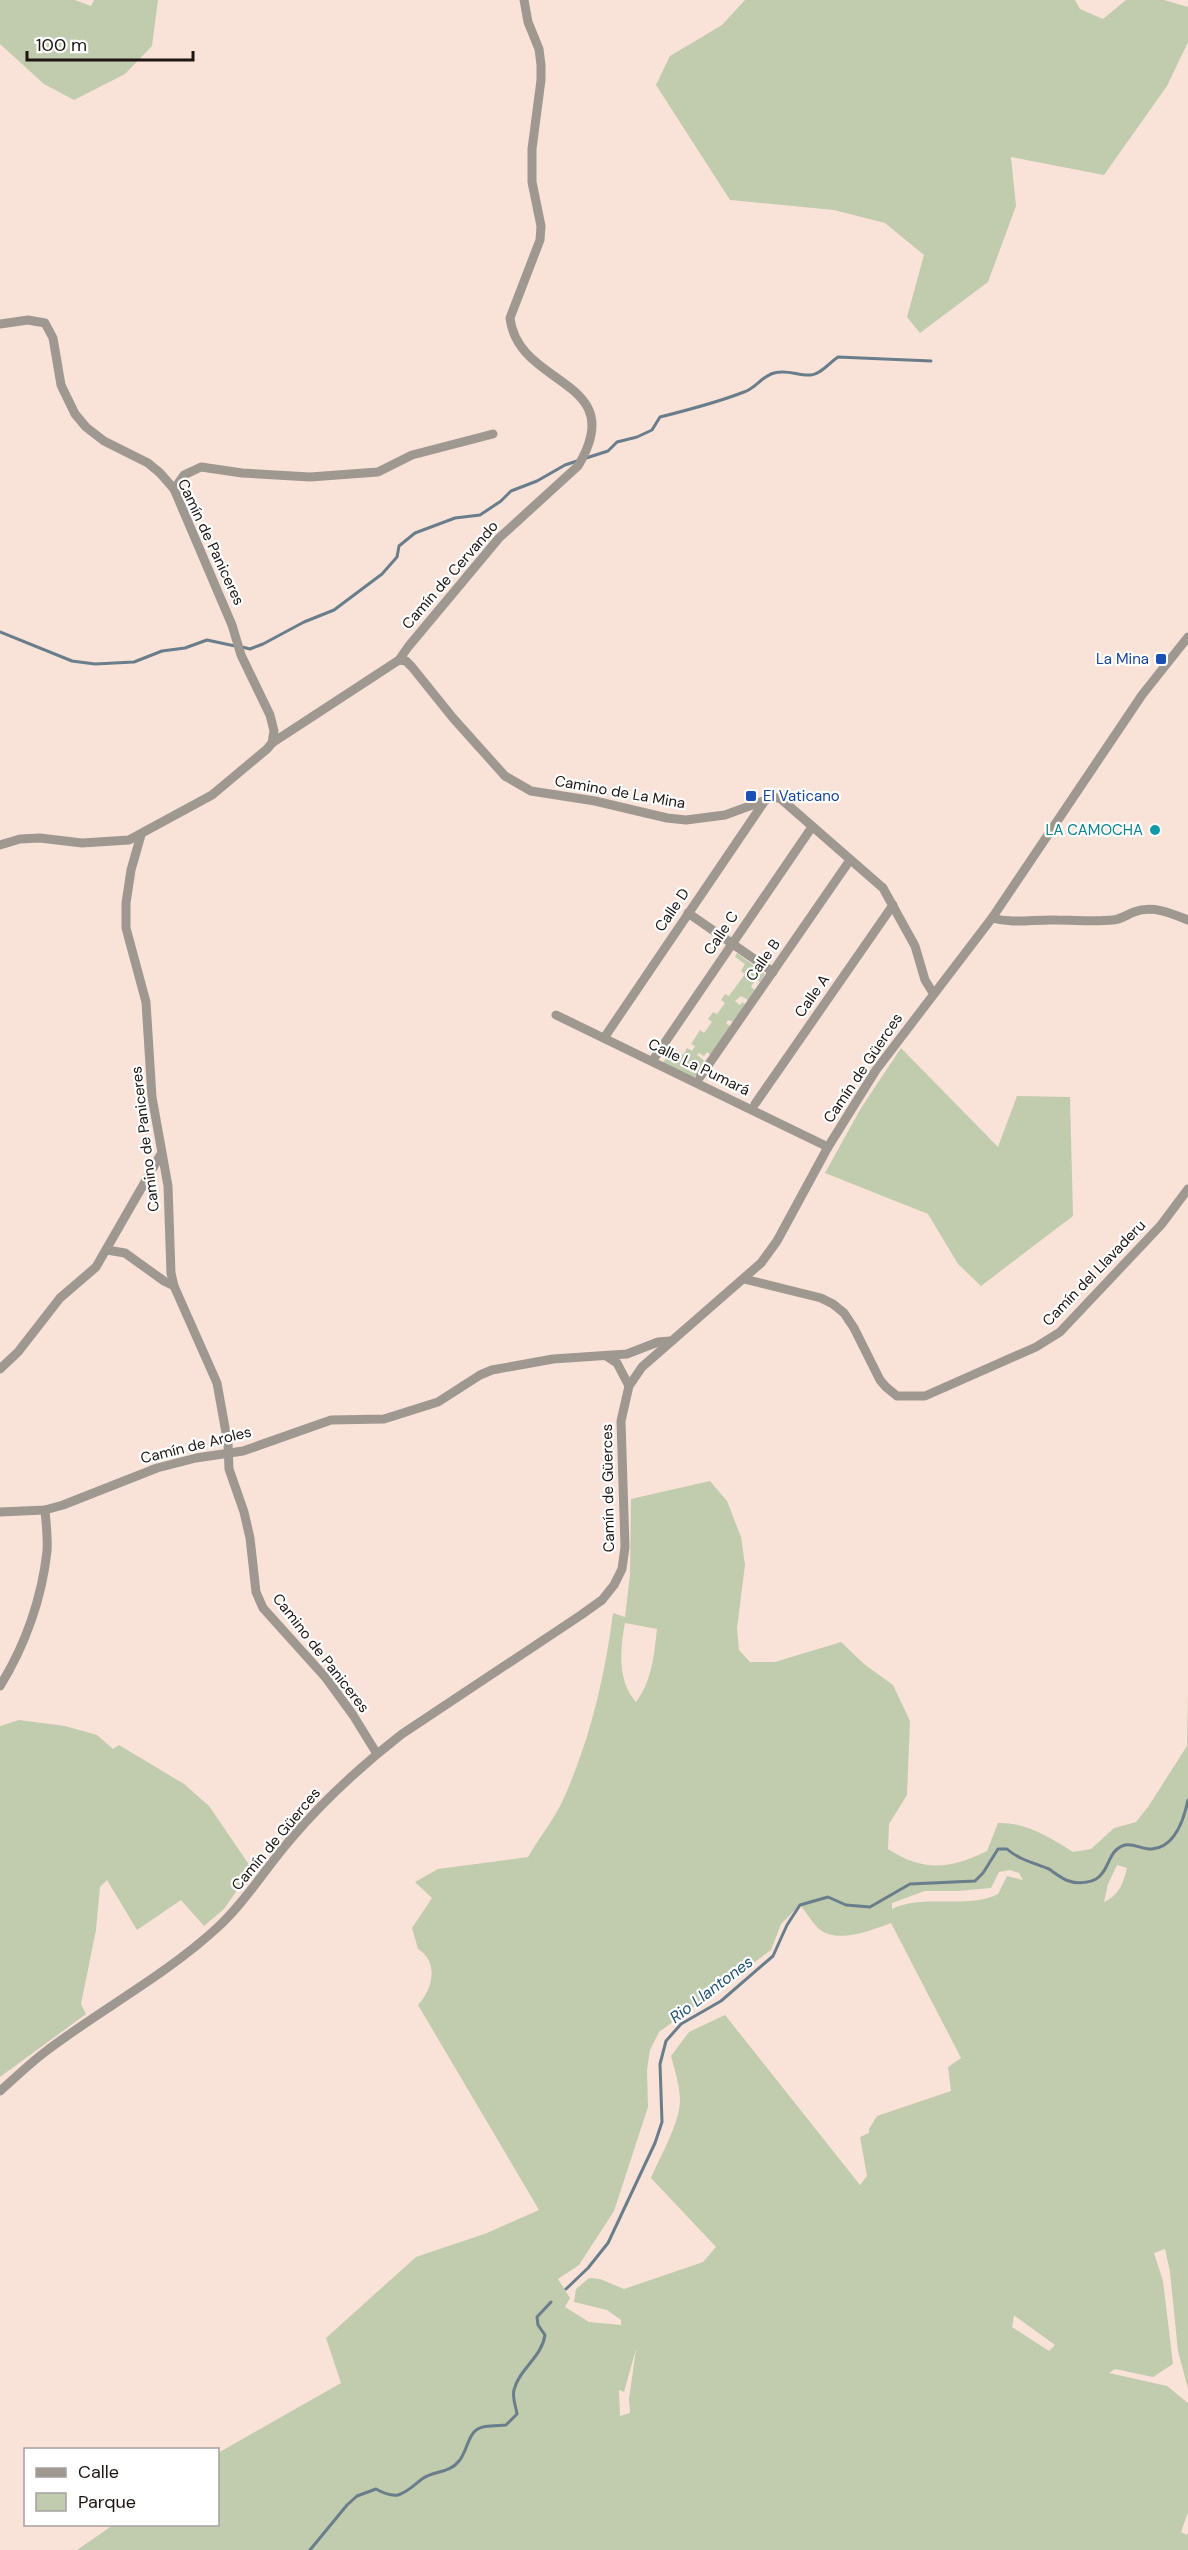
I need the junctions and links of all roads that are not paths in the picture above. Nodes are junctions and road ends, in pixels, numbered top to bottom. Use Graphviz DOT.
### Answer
graph roads {
  1 [pos="524,0"];
  2 [pos="0,324"];
  3 [pos="493,434"];
  4 [pos="174,489"];
  5 [pos="1188,637"];
  6 [pos="399,660"];
  7 [pos="272,743"];
  8 [pos="766,799"];
  9 [pos="812,826"];
  10 [pos="141,835"];
  11 [pos="0,845"];
  12 [pos="850,860"];
  13 [pos="893,905"];
  14 [pos="688,913"];
  15 [pos="992,918"];
  16 [pos="1188,920"];
  17 [pos="732,943"];
  18 [pos="773,972"];
  19 [pos="933,993"];
  20 [pos="556,1015"];
  21 [pos="604,1038"];
  22 [pos="655,1057"];
  23 [pos="700,1077"];
  24 [pos="755,1104"];
  25 [pos="828,1147"];
  26 [pos="161,1154"];
  27 [pos="1188,1189"];
  28 [pos="107,1250"];
  29 [pos="744,1279"];
  30 [pos="174,1286"];
  31 [pos="670,1341"];
  32 [pos="606,1356"];
  33 [pos="0,1369"];
  34 [pos="629,1386"];
  35 [pos="228,1454"];
  36 [pos="45,1510"];
  37 [pos="0,1512"];
  38 [pos="0,1686"];
  39 [pos="377,1754"];
  40 [pos="0,2091"];
  1 -- 6 [label="street, Camín de Cervando"];
  2 -- 4 [label="street, Camín de Paniceres"];
  3 -- 4 [label="street"];
  4 -- 7 [label="street, Camín de Paniceres"];
  5 -- 15 [label="street, Camín de Güerces"];
  6 -- 7 [label="street, Camín de Cervando"];
  6 -- 8 [label="street, Camino de La Mina"];
  7 -- 10 [label="street"];
  8 -- 9 [label="street"];
  8 -- 14 [label="street, Calle D"];
  9 -- 12 [label="street"];
  9 -- 17 [label="street, Calle C"];
  10 -- 11 [label="street"];
  10 -- 26 [label="street, Camino de Paniceres"];
  12 -- 13 [label="street"];
  12 -- 18 [label="street, Calle B"];
  13 -- 19 [label="street"];
  13 -- 24 [label="street, Calle A"];
  14 -- 17 [label="street"];
  14 -- 21 [label="street, Calle D"];
  15 -- 16 [label="street"];
  15 -- 19 [label="street, Camín de Güerces"];
  17 -- 18 [label="street"];
  17 -- 22 [label="street, Calle C"];
  18 -- 23 [label="street, Calle B"];
  19 -- 25 [label="street, Camín de Güerces"];
  20 -- 21 [label="street, Calle La Pumará"];
  21 -- 25 [label="street, Calle La Pumará"];
  25 -- 29 [label="street, Camín de Güerces"];
  26 -- 28 [label="street"];
  26 -- 30 [label="street, Camino de Paniceres"];
  27 -- 29 [label="street, Camín del Llavaderu"];
  28 -- 30 [label="street"];
  28 -- 33 [label="street"];
  29 -- 31 [label="street, Camín de Güerces"];
  30 -- 35 [label="street, Camino de Paniceres"];
  31 -- 32 [label="street, Camín de Aroles"];
  31 -- 34 [label="street, Camín de Güerces"];
  32 -- 34 [label="street"];
  32 -- 35 [label="street, Camín de Aroles"];
  34 -- 39 [label="street, Camín de Güerces"];
  35 -- 36 [label="street, Camín de Aroles"];
  35 -- 39 [label="street, Camino de Paniceres"];
  36 -- 37 [label="street, Camín de Aroles"];
  36 -- 38 [label="street"];
  39 -- 40 [label="street, Camín de Güerces"];
}
